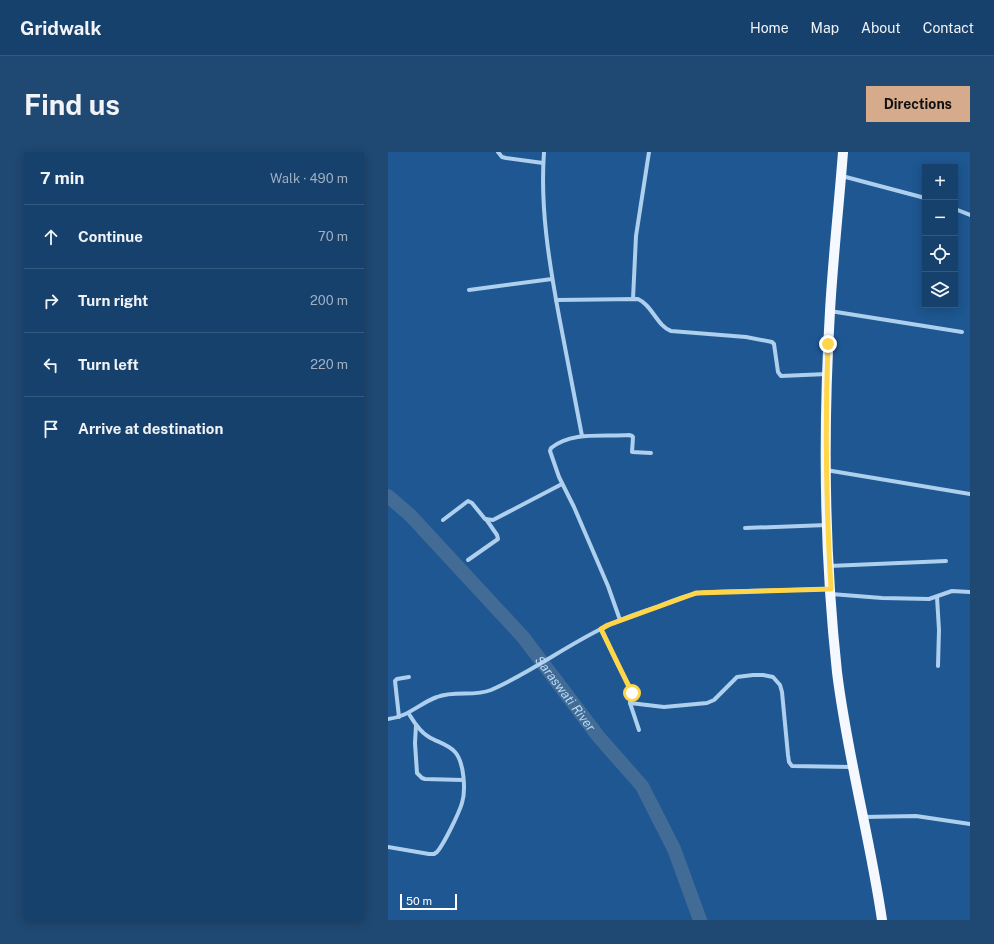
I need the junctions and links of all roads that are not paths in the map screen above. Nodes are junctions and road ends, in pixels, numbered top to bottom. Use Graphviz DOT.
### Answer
graph roads {
  1 [pos="498,152"];
  2 [pos="544,152"];
  3 [pos="649,152"];
  4 [pos="843,152"];
  5 [pos="543,163"];
  6 [pos="841,176"];
  7 [pos="922,197"];
  8 [pos="958,210"];
  9 [pos="970,215"];
  10 [pos="552,279"];
  11 [pos="469,290"];
  12 [pos="634,299"];
  13 [pos="556,300"];
  14 [pos="830,311"];
  15 [pos="962,332"];
  16 [pos="827,374"];
  17 [pos="582,436"];
  18 [pos="651,453"];
  19 [pos="826,470"];
  20 [pos="562,484"];
  21 [pos="970,494"];
  22 [pos="485,519"];
  23 [pos="443,520"];
  24 [pos="827,525"];
  25 [pos="745,528"];
  26 [pos="468,560"];
  27 [pos="946,561"];
  28 [pos="829,566"];
  29 [pos="831,591"];
  30 [pos="970,592"];
  31 [pos="937,597"];
  32 [pos="620,620"];
  33 [pos="601,629"];
  34 [pos="938,666"];
  35 [pos="409,677"];
  36 [pos="630,703"];
  37 [pos="409,714"];
  38 [pos="399,717"];
  39 [pos="388,719"];
  40 [pos="416,725"];
  41 [pos="639,730"];
  42 [pos="853,767"];
  43 [pos="463,780"];
  44 [pos="863,817"];
  45 [pos="970,824"];
  46 [pos="388,846"];
  47 [pos="882,920"];
  1 -- 5 [label="street"];
  2 -- 5 [label="street"];
  3 -- 12 [label="street"];
  4 -- 6 [label="main road"];
  5 -- 10 [label="street"];
  6 -- 7 [label="street"];
  6 -- 14 [label="main road"];
  8 -- 9 [label="street"];
  10 -- 11 [label="street"];
  10 -- 13 [label="street"];
  12 -- 13 [label="street"];
  12 -- 16 [label="street"];
  13 -- 17 [label="street"];
  14 -- 15 [label="street"];
  14 -- 16 [label="main road"];
  16 -- 19 [label="main road"];
  17 -- 18 [label="street"];
  17 -- 20 [label="street"];
  19 -- 21 [label="street"];
  19 -- 24 [label="main road"];
  20 -- 22 [label="street"];
  20 -- 32 [label="street"];
  22 -- 23 [label="street"];
  22 -- 26 [label="street"];
  24 -- 25 [label="street"];
  24 -- 28 [label="main road"];
  27 -- 28 [label="street"];
  28 -- 29 [label="main road"];
  29 -- 31 [label="street"];
  29 -- 32 [label="street"];
  29 -- 42 [label="main road"];
  30 -- 31 [label="street"];
  31 -- 34 [label="street"];
  32 -- 33 [label="street"];
  33 -- 36 [label="street"];
  33 -- 37 [label="street"];
  35 -- 38 [label="street"];
  36 -- 41 [label="street"];
  36 -- 42 [label="street"];
  37 -- 38 [label="street"];
  37 -- 40 [label="street"];
  38 -- 39 [label="street"];
  40 -- 43 [label="street"];
  40 -- 43 [label="street"];
  42 -- 44 [label="main road"];
  43 -- 46 [label="street"];
  44 -- 45 [label="street"];
  44 -- 47 [label="main road"];
}
